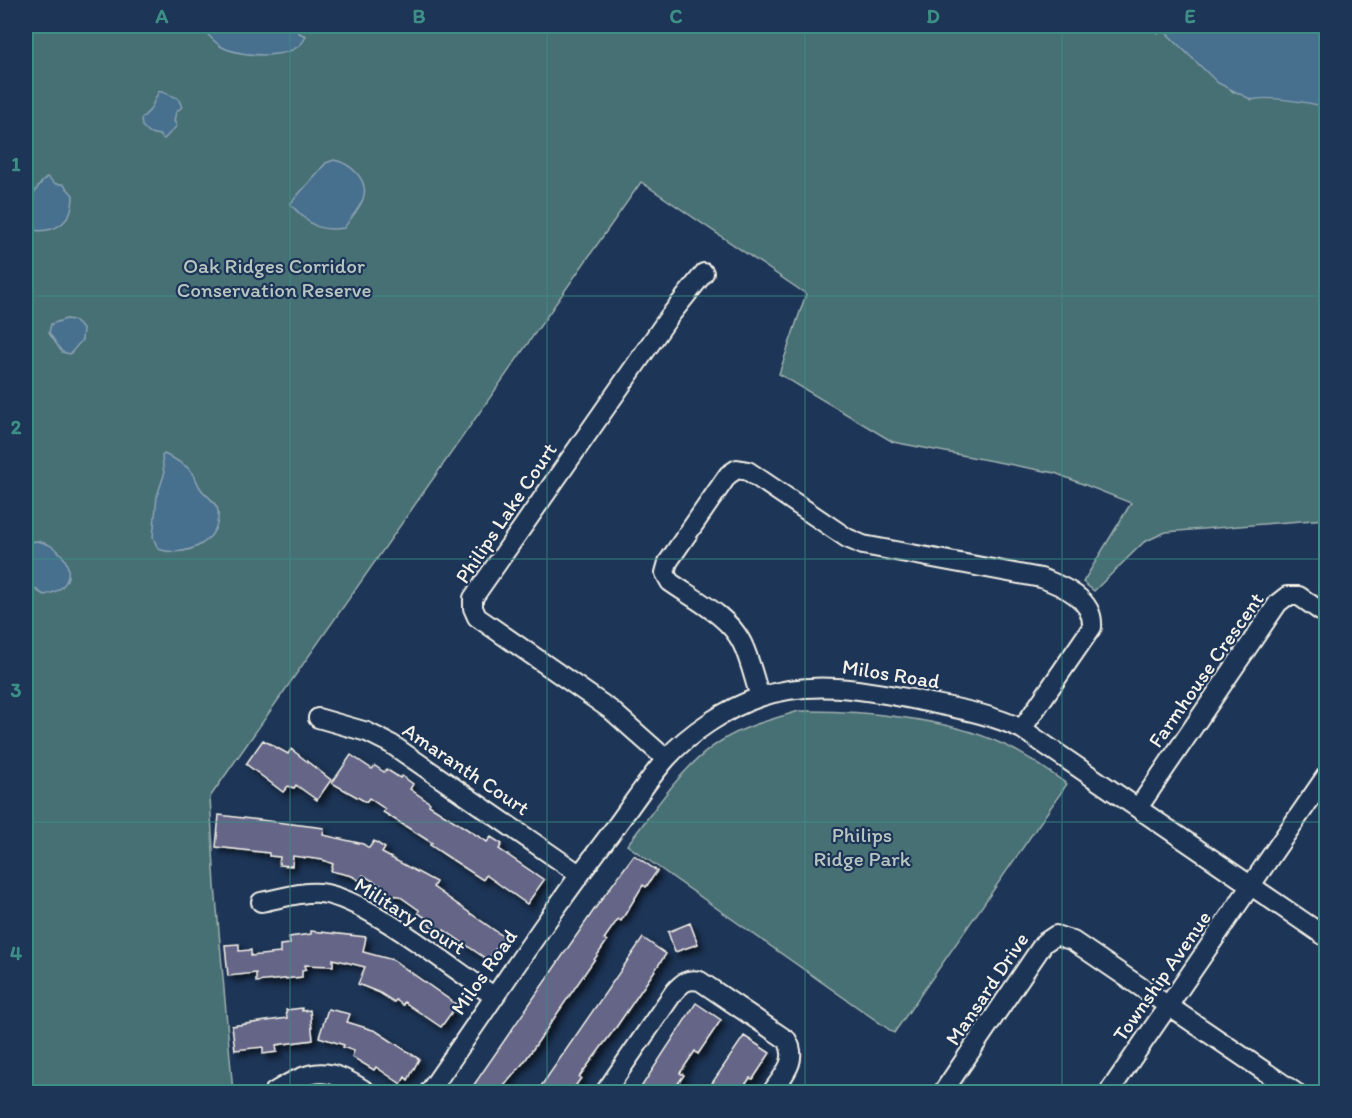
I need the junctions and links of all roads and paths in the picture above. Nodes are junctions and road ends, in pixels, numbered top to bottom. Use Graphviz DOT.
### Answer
graph roads {
  1 [pos="704,273"];
  2 [pos="1326,615"];
  3 [pos="760,697"];
  4 [pos="318,718"];
  5 [pos="1022,729"];
  6 [pos="666,759"];
  7 [pos="1326,776"];
  8 [pos="1138,808"];
  9 [pos="579,874"];
  10 [pos="1251,885"];
  11 [pos="261,902"];
  12 [pos="1326,937"];
  13 [pos="495,997"];
  14 [pos="1169,1005"];
  15 [pos="274,1092"];
  16 [pos="367,1092"];
  17 [pos="429,1092"];
  18 [pos="605,1092"];
  19 [pos="772,1092"];
  20 [pos="943,1092"];
  21 [pos="1109,1092"];
  22 [pos="1294,1092"];
  1 -- 6 [label="street, Philips Lake Court"];
  2 -- 8 [label="street, Farmhouse Crescent"];
  3 -- 5 [label="street, Milos Road"];
  3 -- 5 [label="street"];
  3 -- 6 [label="street, Milos Road"];
  4 -- 9 [label="street, Amaranth Court"];
  5 -- 8 [label="street, Milos Road"];
  6 -- 9 [label="street, Milos Road"];
  7 -- 10 [label="street"];
  8 -- 10 [label="street, Milos Road"];
  9 -- 13 [label="street, Milos Road"];
  10 -- 12 [label="street, Milos Road"];
  10 -- 14 [label="street, Township Avenue"];
  11 -- 13 [label="street, Military Court"];
  13 -- 17 [label="street, Milos Road"];
  14 -- 20 [label="street, Mansard Drive"];
  14 -- 21 [label="street, Township Avenue"];
  14 -- 22 [label="street"];
  15 -- 16 [label="street"];
  18 -- 19 [label="street"];
}
